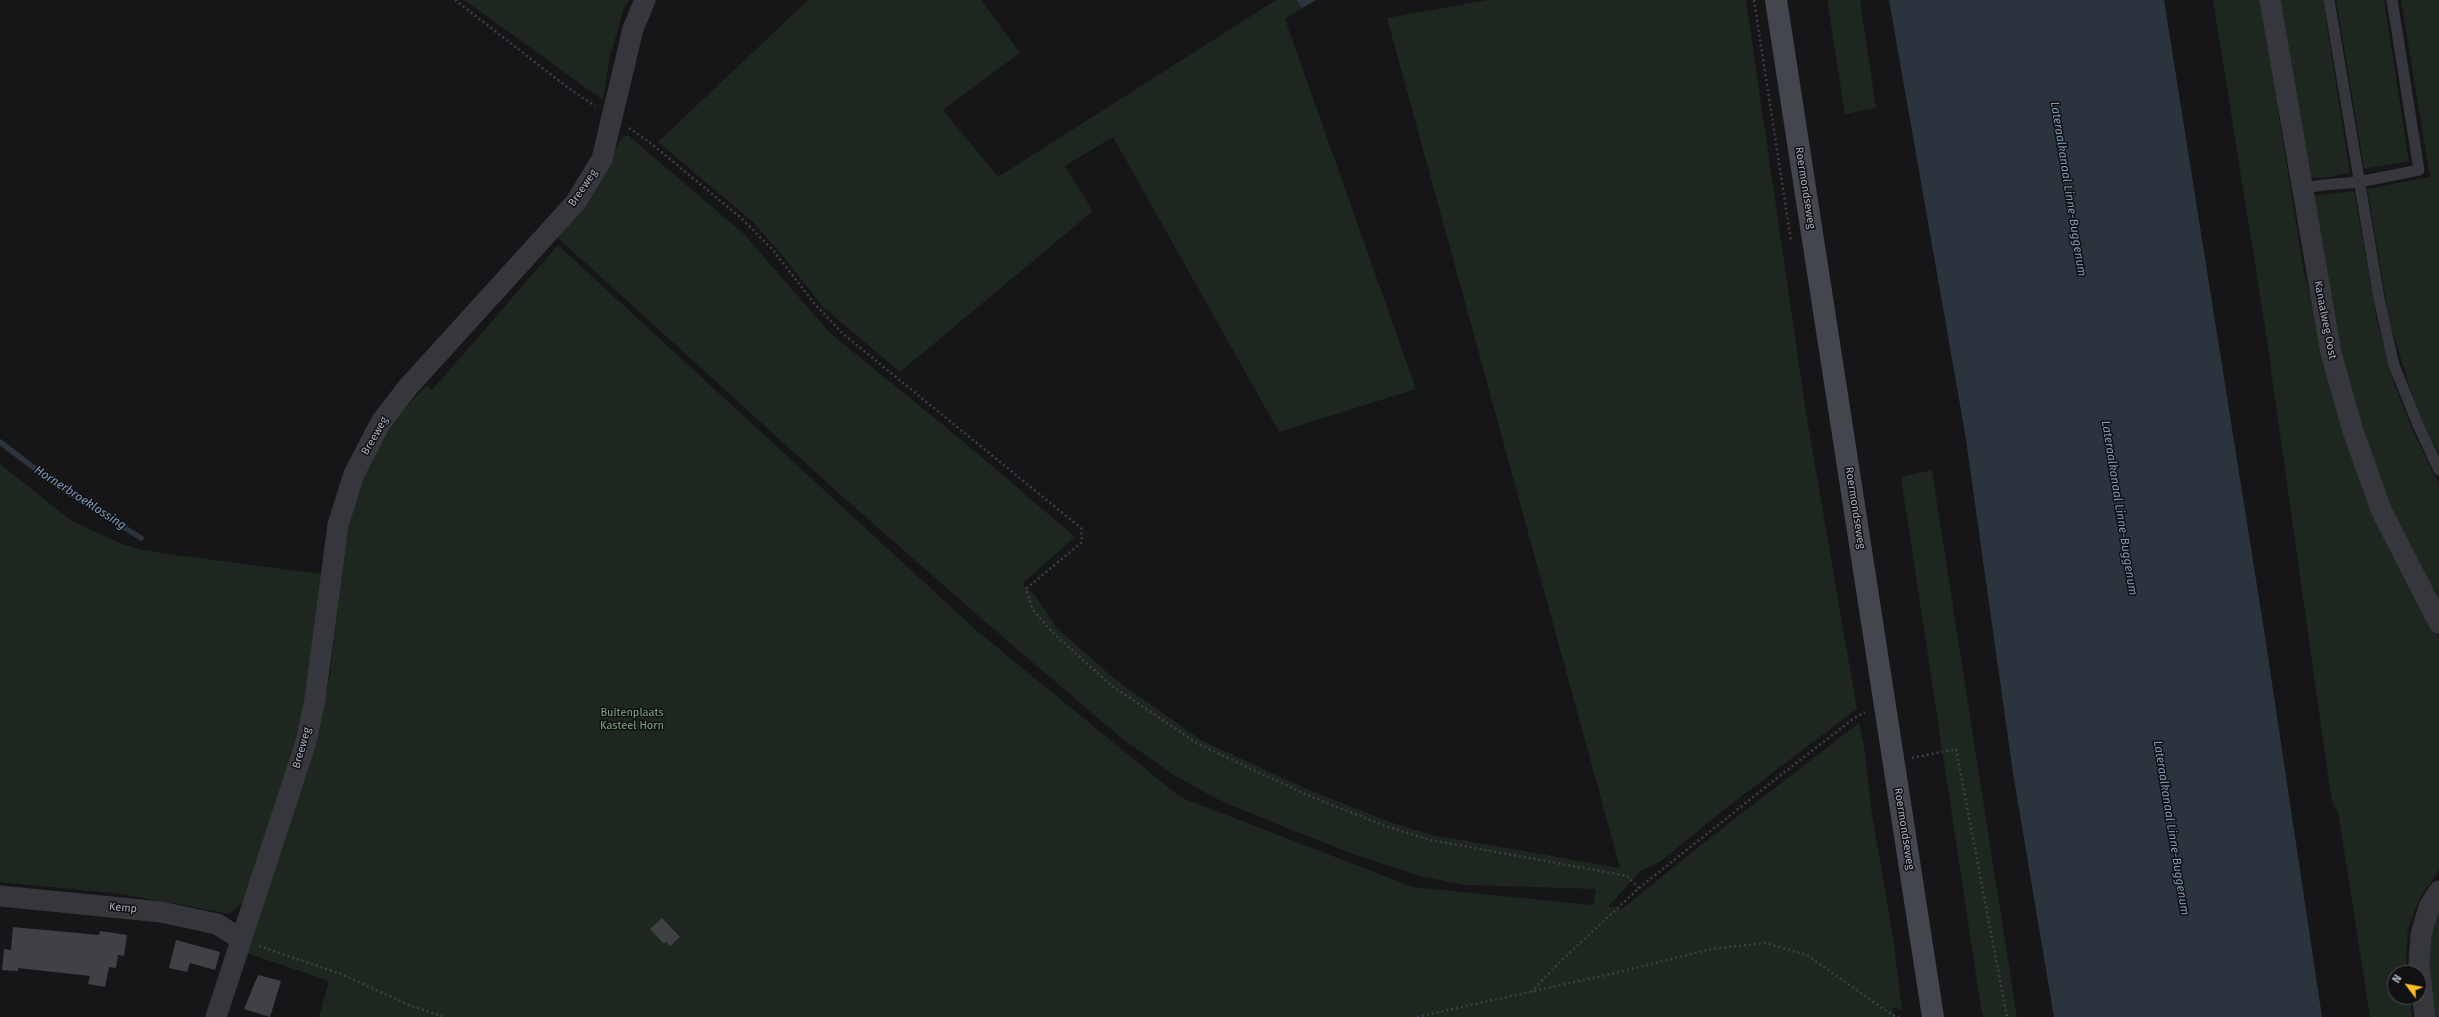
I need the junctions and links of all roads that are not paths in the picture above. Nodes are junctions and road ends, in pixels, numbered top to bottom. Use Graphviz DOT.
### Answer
graph roads {
  1 [pos="645,0"];
  2 [pos="1776,0"];
  3 [pos="2270,0"];
  4 [pos="2329,0"];
  5 [pos="2392,0"];
  6 [pos="2359,182"];
  7 [pos="2301,189"];
  8 [pos="2439,470"];
  9 [pos="2439,623"];
  10 [pos="2439,891"];
  11 [pos="0,896"];
  12 [pos="241,939"];
  13 [pos="216,1017"];
  14 [pos="1933,1017"];
  15 [pos="2425,1017"];
  1 -- 12 [label="street, Breeweg"];
  2 -- 14 [label="main road, Roermondseweg"];
  3 -- 7 [label="street, Kanaalweg Oost"];
  4 -- 6 [label="lane"];
  5 -- 6 [label="lane"];
  6 -- 7 [label="lane"];
  6 -- 8 [label="lane"];
  7 -- 9 [label="street, Kanaalweg Oost"];
  10 -- 15 [label="street"];
  11 -- 12 [label="street, Kemp"];
  12 -- 13 [label="street, Breeweg"];
}
